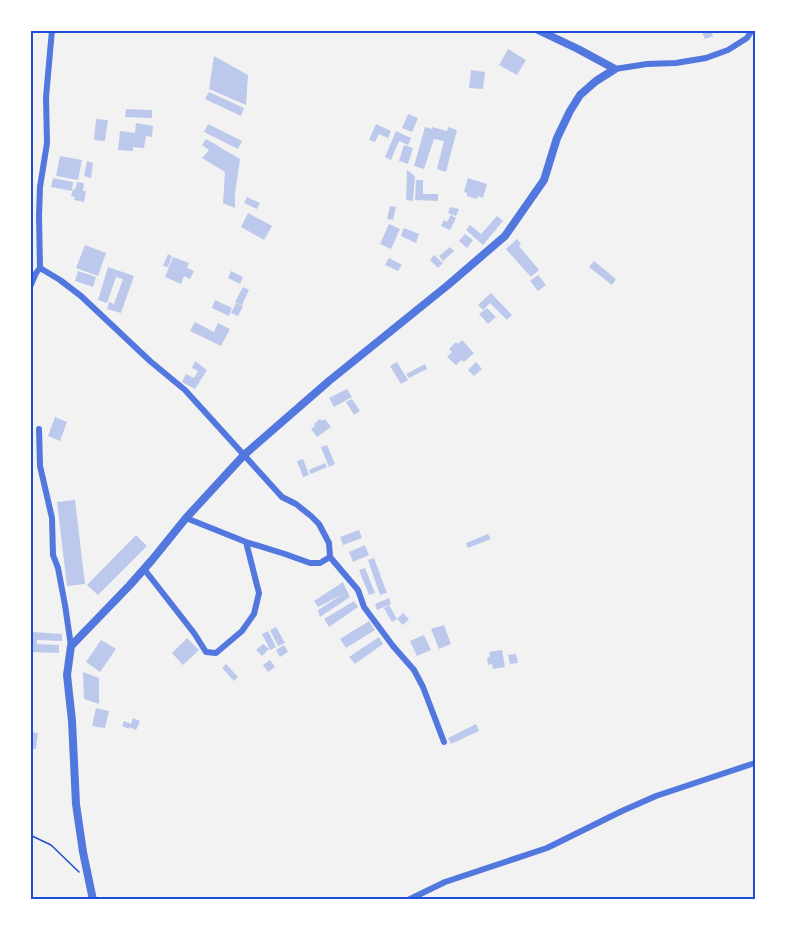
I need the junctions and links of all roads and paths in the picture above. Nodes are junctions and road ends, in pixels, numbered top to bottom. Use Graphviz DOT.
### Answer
graph roads {
  1 [pos="52,30"];
  2 [pos="538,30"];
  3 [pos="752,30"];
  4 [pos="615,69"];
  5 [pos="40,268"];
  6 [pos="30,287"];
  7 [pos="39,429"];
  8 [pos="244,455"];
  9 [pos="186,518"];
  10 [pos="246,542"];
  11 [pos="330,557"];
  12 [pos="144,569"];
  13 [pos="71,646"];
  14 [pos="444,742"];
  15 [pos="755,763"];
  16 [pos="30,835"];
  17 [pos="88,881"];
  18 [pos="93,900"];
  19 [pos="408,900"];
  1 -- 5 [label="street"];
  2 -- 4 [label="street"];
  3 -- 4 [label="street"];
  4 -- 8 [label="street"];
  5 -- 6 [label="street"];
  5 -- 8 [label="street"];
  7 -- 13 [label="street"];
  8 -- 9 [label="street"];
  8 -- 11 [label="street"];
  9 -- 10 [label="street"];
  9 -- 12 [label="street"];
  10 -- 11 [label="street"];
  10 -- 12 [label="street"];
  11 -- 14 [label="street"];
  12 -- 13 [label="street"];
  13 -- 17 [label="street"];
  15 -- 19 [label="street"];
  16 -- 17 [label="path"];
  17 -- 18 [label="street"];
}
